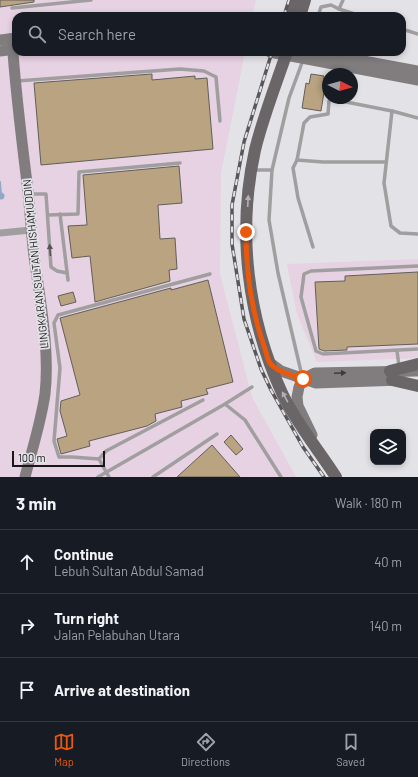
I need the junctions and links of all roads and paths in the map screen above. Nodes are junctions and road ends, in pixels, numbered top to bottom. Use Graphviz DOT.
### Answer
graph roads {
  1 [pos="90,0"];
  2 [pos="296,0"];
  3 [pos="305,0"];
  4 [pos="343,0"];
  5 [pos="12,8"];
  6 [pos="339,9"];
  7 [pos="292,12"];
  8 [pos="301,12"];
  9 [pos="319,12"];
  10 [pos="348,12"];
  11 [pos="406,30"];
  12 [pos="418,34"];
  13 [pos="0,40"];
  14 [pos="12,43"];
  15 [pos="12,45"];
  16 [pos="0,51"];
  17 [pos="14,56"];
  18 [pos="281,56"];
  19 [pos="286,56"];
  20 [pos="296,56"];
  21 [pos="305,56"];
  22 [pos="329,56"];
  23 [pos="368,67"];
  24 [pos="418,71"];
  25 [pos="418,80"];
  26 [pos="15,81"];
  27 [pos="329,104"];
  28 [pos="356,104"];
  29 [pos="392,111"];
  30 [pos="266,112"];
  31 [pos="418,118"];
  32 [pos="220,121"];
  33 [pos="296,160"];
  34 [pos="386,162"];
  35 [pos="180,163"];
  36 [pos="251,170"];
  37 [pos="272,170"];
  38 [pos="28,194"];
  39 [pos="60,214"];
  40 [pos="48,215"];
  41 [pos="31,230"];
  42 [pos="0,233"];
  43 [pos="418,234"];
  44 [pos="313,246"];
  45 [pos="418,266"];
  46 [pos="67,273"];
  47 [pos="210,274"];
  48 [pos="68,280"];
  49 [pos="418,349"];
  50 [pos="397,351"];
  51 [pos="270,363"];
  52 [pos="418,364"];
  53 [pos="418,371"];
  54 [pos="394,373"];
  55 [pos="303,379"];
  56 [pos="418,380"];
  57 [pos="418,386"];
  58 [pos="252,387"];
  59 [pos="203,400"];
  60 [pos="225,404"];
  61 [pos="217,434"];
  62 [pos="323,457"];
  63 [pos="99,459"];
  64 [pos="106,473"];
  65 [pos="25,477"];
  66 [pos="98,477"];
  67 [pos="109,477"];
  68 [pos="153,477"];
  69 [pos="281,477"];
  70 [pos="336,477"];
  1 -- 5 [label="lane"];
  2 -- 7 [label="main road"];
  3 -- 8 [label="main road"];
  4 -- 6 [label="lane"];
  6 -- 9 [label="lane"];
  6 -- 10 [label="lane"];
  11 -- 12 [label="lane"];
  13 -- 14 [label="street"];
  15 -- 16 [label="street"];
  17 -- 26 [label="street, LINGKARAN SULTAN HISHAMUDDIN"];
  18 -- 30 [label="main road"];
  19 -- 30 [label="main road"];
  20 -- 23 [label="street"];
  21 -- 37 [label="lane"];
  22 -- 23 [label="street"];
  23 -- 24 [label="street"];
  23 -- 25 [label="street"];
  26 -- 32 [label="lane"];
  26 -- 38 [label="street, LINGKARAN SULTAN HISHAMUDDIN"];
  27 -- 33 [label="lane"];
  28 -- 29 [label="lane"];
  29 -- 31 [label="lane"];
  29 -- 34 [label="lane"];
  30 -- 36 [label="main road"];
  33 -- 34 [label="lane"];
  33 -- 44 [label="lane"];
  34 -- 43 [label="lane"];
  35 -- 39 [label="lane"];
  36 -- 37 [label="lane"];
  51 -- 36 [label="main road, one-way"];
  37 -- 55 [label="lane"];
  38 -- 40 [label="lane"];
  38 -- 41 [label="street, LINGKARAN SULTAN HISHAMUDDIN"];
  39 -- 40 [label="lane"];
  39 -- 46 [label="lane"];
  46 -- 40 [label="lane, one-way"];
  41 -- 42 [label="street"];
  41 -- 65 [label="street, LINGKARAN SULTAN HISHAMUDDIN"];
  45 -- 50 [label="lane"];
  46 -- 48 [label="lane"];
  47 -- 63 [label="lane"];
  49 -- 50 [label="lane"];
  50 -- 54 [label="lane"];
  51 -- 55 [label="street"];
  62 -- 51 [label="main road, one-way"];
  52 -- 54 [label="main road"];
  53 -- 54 [label="street"];
  54 -- 55 [label="street"];
  54 -- 56 [label="street"];
  54 -- 57 [label="main road"];
  55 -- 62 [label="street"];
  58 -- 60 [label="lane"];
  59 -- 63 [label="lane"];
  60 -- 64 [label="lane"];
  60 -- 69 [label="lane"];
  61 -- 68 [label="lane"];
  62 -- 70 [label="main road"];
  63 -- 64 [label="lane"];
  64 -- 66 [label="lane"];
  64 -- 67 [label="lane"];
}
